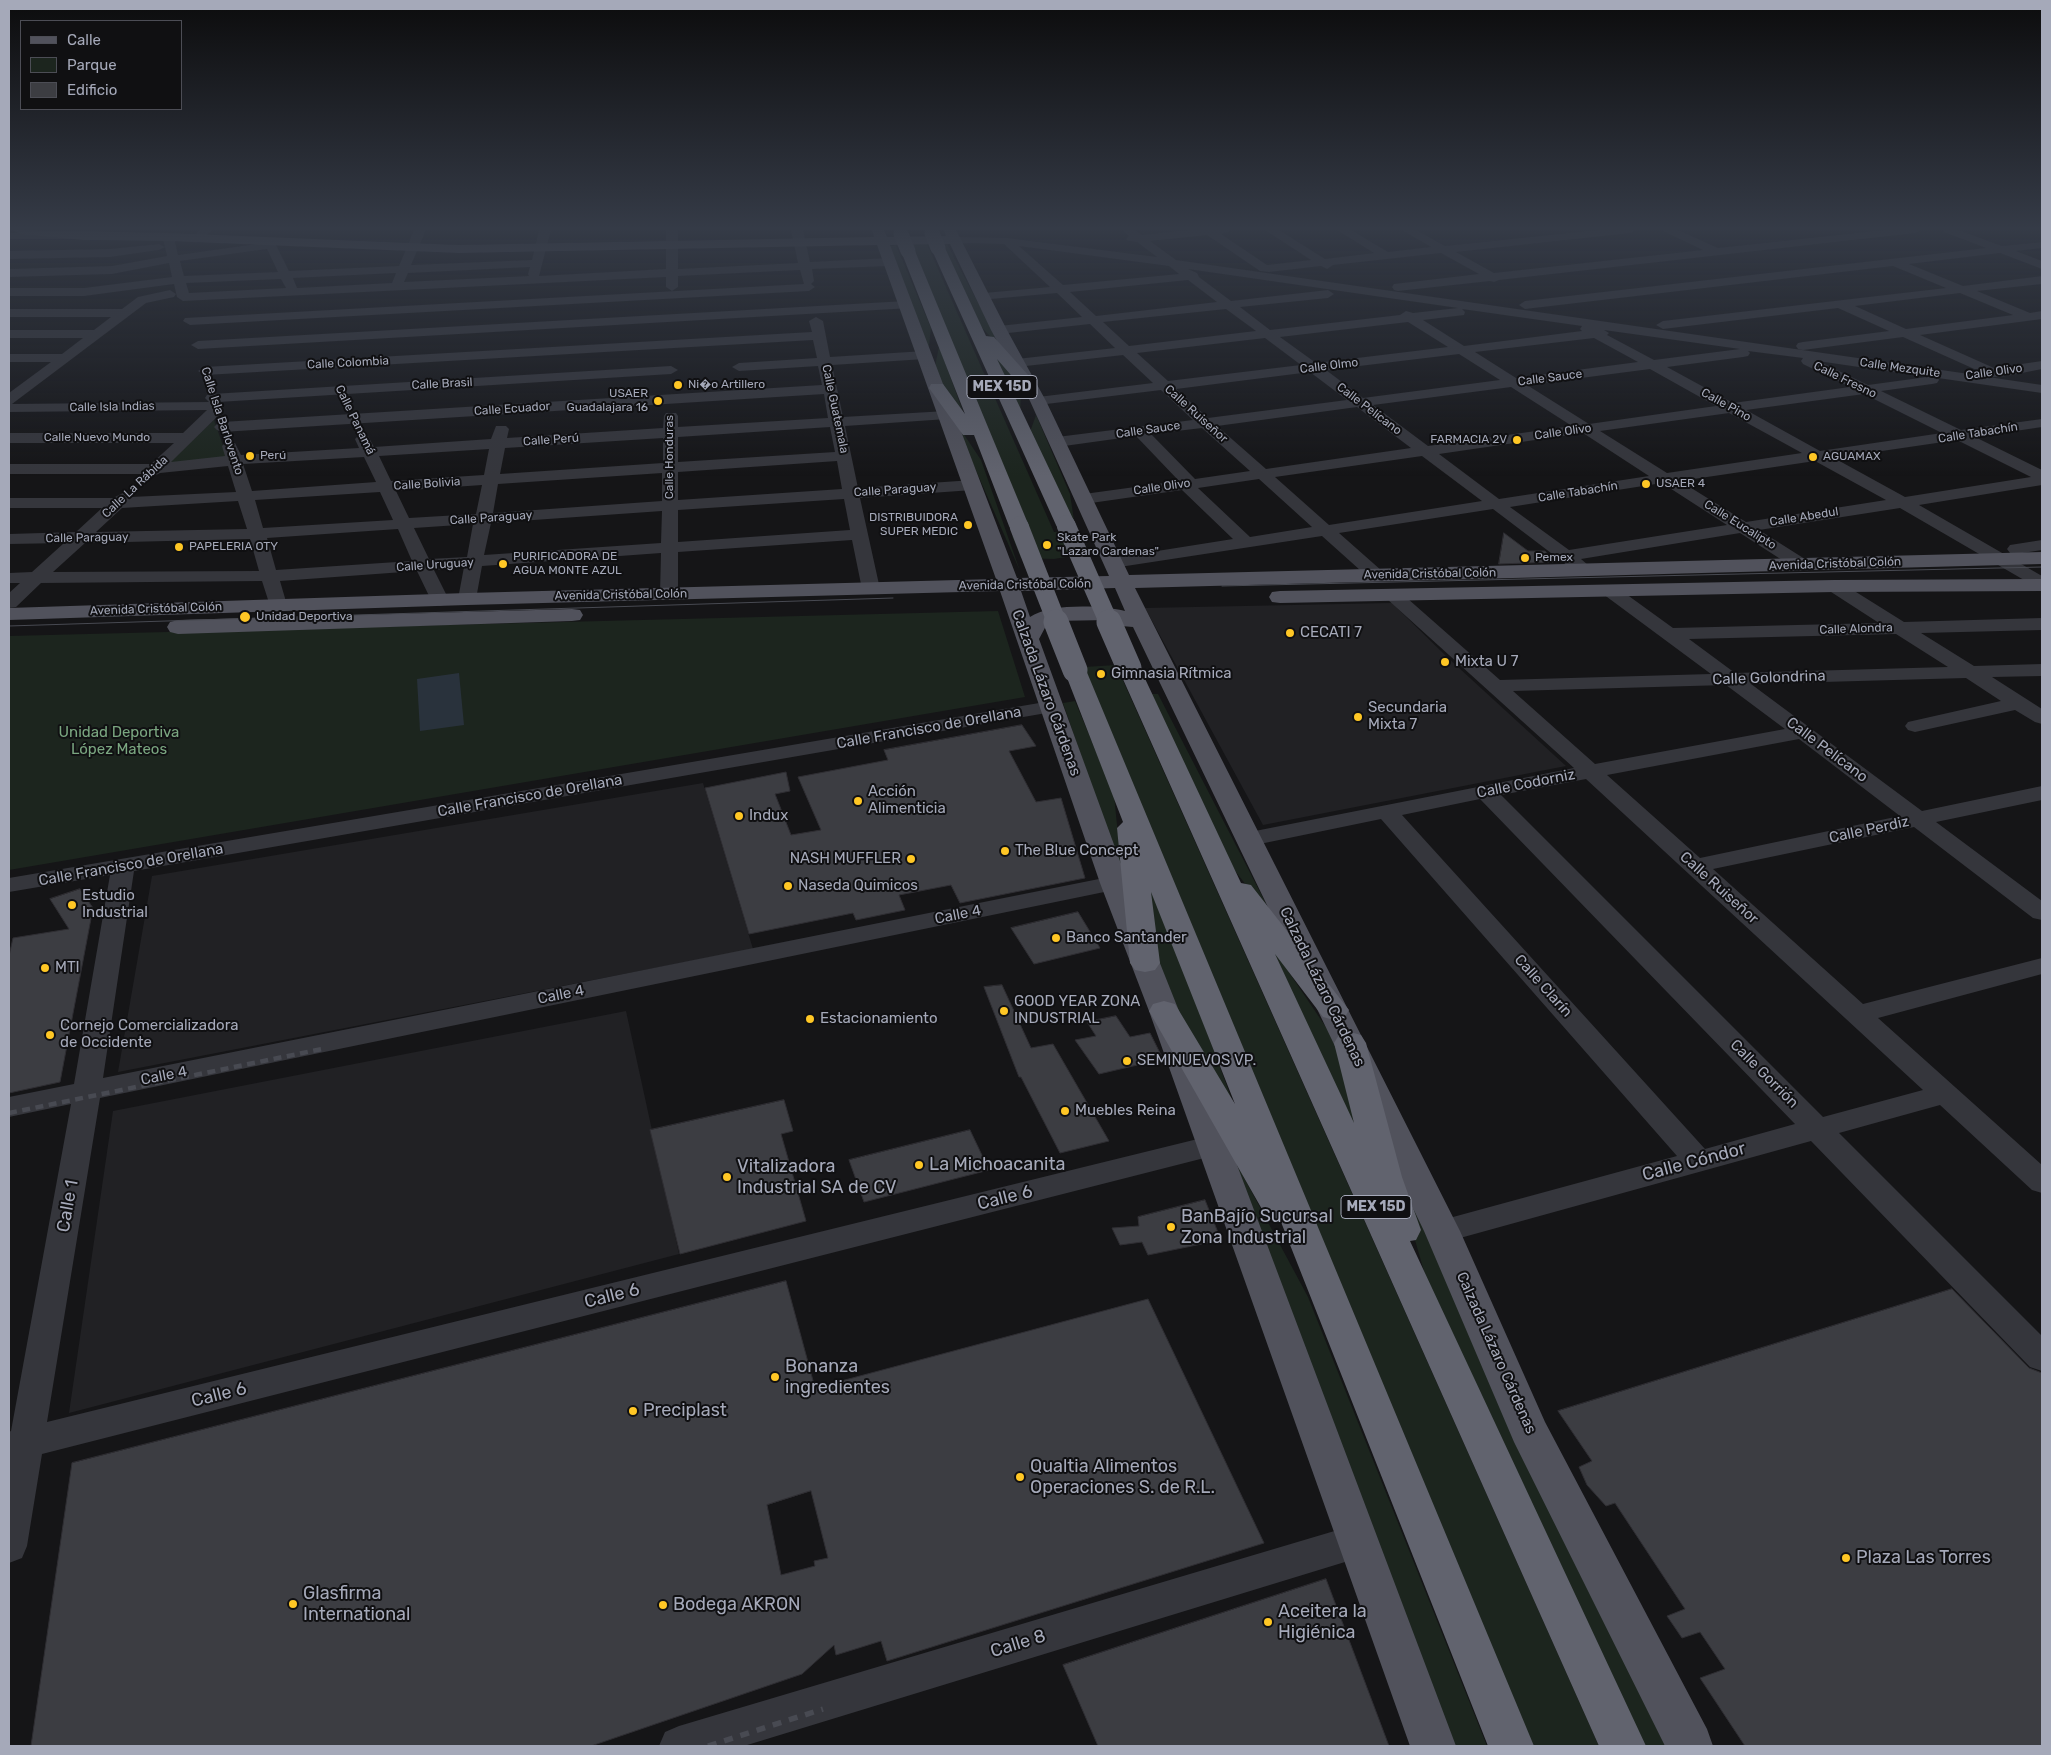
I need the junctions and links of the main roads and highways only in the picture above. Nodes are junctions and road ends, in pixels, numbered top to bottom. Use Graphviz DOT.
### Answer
graph roads {
  1 [pos="909,312"];
  2 [pos="932,312"];
  3 [pos="967,312"];
  4 [pos="991,312"];
  5 [pos="970,318"];
  6 [pos="937,324"];
  7 [pos="928,363"];
  8 [pos="937,388"];
  9 [pos="1034,394"];
  10 [pos="1023,433"];
  11 [pos="992,461"];
  12 [pos="1103,540"];
  13 [pos="996,550"];
  14 [pos="2042,558"];
  15 [pos="2042,584"];
  16 [pos="967,586"];
  17 [pos="1126,590"];
  18 [pos="1164,590"];
  19 [pos="1011,593"];
  20 [pos="939,603"];
  21 [pos="9,614"];
  22 [pos="9,631"];
  23 [pos="1150,638"];
  24 [pos="1028,639"];
  25 [pos="1126,794"];
  26 [pos="1212,853"];
  27 [pos="1145,963"];
  28 [pos="1334,1010"];
  29 [pos="1164,1011"];
  30 [pos="1350,1043"];
  31 [pos="1326,1290"];
  32 [pos="1441,1348"];
  33 [pos="1405,1672"];
  34 [pos="1433,1746"];
  35 [pos="1442,1746"];
  36 [pos="1511,1746"];
  37 [pos="1624,1746"];
  38 [pos="1690,1746"];
  1 -- 7 [label="main road, Calzada Lázaro Cárdenas"];
  2 -- 6 [label="highway, MEX 15D, bridge"];
  3 -- 5 [label="highway, MEX 15D"];
  4 -- 9 [label="main road, Calzada Lázaro Cárdenas"];
  5 -- 9 [label="highway"];
  5 -- 10 [label="highway, MEX 15D"];
  6 -- 7 [label="highway"];
  6 -- 11 [label="highway, MEX 15D"];
  7 -- 8 [label="main road, Calzada Lázaro Cárdenas"];
  8 -- 11 [label="highway"];
  8 -- 13 [label="main road, Calzada Lázaro Cárdenas"];
  9 -- 10 [label="highway"];
  9 -- 12 [label="main road, Calzada Lázaro Cárdenas"];
  10 -- 26 [label="highway, MEX 15D, bridge"];
  11 -- 25 [label="highway, MEX 15D, bridge"];
  12 -- 13 [label="main road"];
  12 -- 17 [label="main road, Calzada Lázaro Cárdenas"];
  13 -- 19 [label="main road, Calzada Lázaro Cárdenas"];
  14 -- 18 [label="main road, Avenida Cristóbal Colón"];
  15 -- 18 [label="main road, Avenida Cristóbal Colón"];
  16 -- 19 [label="main road, Avenida Cristóbal Colón"];
  16 -- 20 [label="main road"];
  16 -- 21 [label="main road, Avenida Cristóbal Colón"];
  17 -- 18 [label="main road, Avenida Cristóbal Colón"];
  17 -- 19 [label="main road, Avenida Cristóbal Colón"];
  17 -- 23 [label="main road, Calzada Lázaro Cárdenas"];
  19 -- 20 [label="main road, Avenida Cristóbal Colón"];
  19 -- 24 [label="main road, Calzada Lázaro Cárdenas"];
  20 -- 22 [label="main road, Avenida Cristóbal Colón"];
  23 -- 24 [label="main road"];
  23 -- 28 [label="main road, Calzada Lázaro Cárdenas"];
  24 -- 27 [label="main road, Calzada Lázaro Cárdenas"];
  25 -- 27 [label="highway"];
  25 -- 31 [label="highway, MEX 15D"];
  26 -- 28 [label="highway"];
  26 -- 32 [label="highway, MEX 15D"];
  27 -- 29 [label="main road, Calzada Lázaro Cárdenas"];
  28 -- 30 [label="main road, Calzada Lázaro Cárdenas"];
  29 -- 31 [label="highway"];
  29 -- 33 [label="main road, Calzada Lázaro Cárdenas"];
  30 -- 32 [label="highway"];
  30 -- 38 [label="main road, Calzada Lázaro Cárdenas"];
  31 -- 36 [label="highway, MEX 15D"];
  32 -- 37 [label="highway, MEX 15D"];
  33 -- 34 [label="main road, Calzada Lázaro Cárdenas"];
  33 -- 35 [label="main road"];
}
